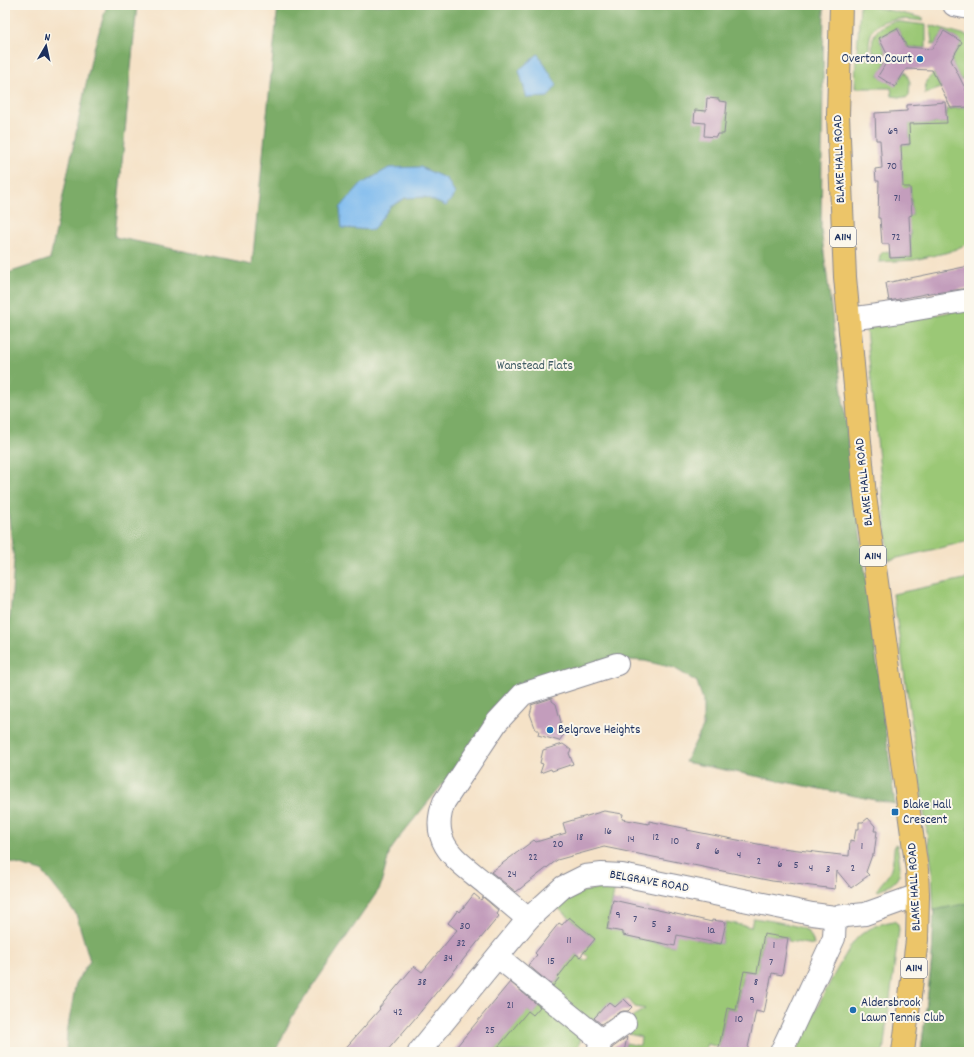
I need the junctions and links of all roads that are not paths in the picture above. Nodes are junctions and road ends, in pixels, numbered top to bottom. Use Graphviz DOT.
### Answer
graph roads {
  1 [pos="841,5"];
  2 [pos="954,5"];
  3 [pos="969,8"];
  4 [pos="969,300"];
  5 [pos="849,319"];
  6 [pos="618,664"];
  7 [pos="918,895"];
  8 [pos="835,917"];
  9 [pos="528,919"];
  10 [pos="498,957"];
  11 [pos="625,1023"];
  12 [pos="600,1046"];
  13 [pos="419,1052"];
  14 [pos="781,1052"];
  15 [pos="903,1052"];
  1 -- 5 [label="main road, BLAKE HALL ROAD / A114"];
  2 -- 3 [label="street"];
  4 -- 5 [label="street"];
  5 -- 7 [label="main road, BLAKE HALL ROAD / A114"];
  6 -- 9 [label="street"];
  7 -- 8 [label="street"];
  7 -- 15 [label="main road, BLAKE HALL ROAD / A114"];
  8 -- 9 [label="street, BELGRAVE ROAD"];
  8 -- 14 [label="street"];
  9 -- 10 [label="street, BELGRAVE ROAD"];
  10 -- 12 [label="street"];
  10 -- 13 [label="street, BELGRAVE ROAD"];
  11 -- 12 [label="street"];
}
